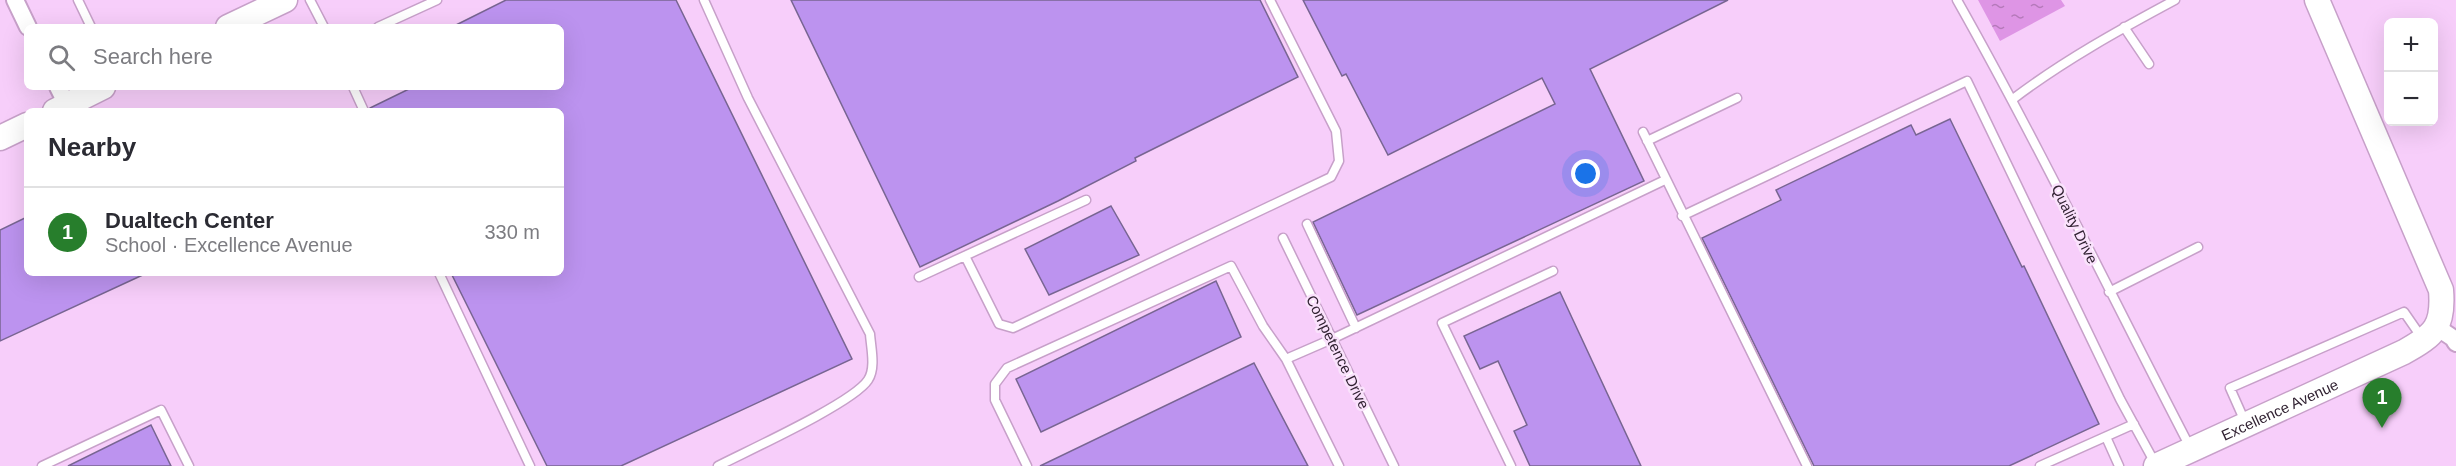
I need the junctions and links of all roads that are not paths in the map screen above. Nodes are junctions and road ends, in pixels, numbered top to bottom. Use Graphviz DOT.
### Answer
graph roads {
  1 [pos="15,0"];
  2 [pos="78,0"];
  3 [pos="285,0"];
  4 [pos="310,0"];
  5 [pos="437,0"];
  6 [pos="704,0"];
  7 [pos="1270,0"];
  8 [pos="1956,0"];
  9 [pos="2175,0"];
  10 [pos="2317,0"];
  11 [pos="27,24"];
  12 [pos="90,24"];
  13 [pos="234,24"];
  14 [pos="322,24"];
  15 [pos="385,24"];
  16 [pos="2124,27"];
  17 [pos="2149,64"];
  18 [pos="94,90"];
  19 [pos="354,90"];
  20 [pos="1737,98"];
  21 [pos="2013,99"];
  22 [pos="60,101"];
  23 [pos="363,108"];
  24 [pos="24,126"];
  25 [pos="1643,132"];
  26 [pos="0,138"];
  27 [pos="1647,141"];
  28 [pos="1665,180"];
  29 [pos="1086,200"];
  30 [pos="1682,216"];
  31 [pos="1307,224"];
  32 [pos="1284,238"];
  33 [pos="2198,248"];
  34 [pos="965,256"];
  35 [pos="1553,271"];
  36 [pos="441,276"];
  37 [pos="919,277"];
  38 [pos="2109,292"];
  39 [pos="1356,328"];
  40 [pos="1332,339"];
  41 [pos="2430,341"];
  42 [pos="1286,359"];
  43 [pos="2134,424"];
  44 [pos="2246,424"];
  45 [pos="2106,437"];
  46 [pos="2192,449"];
  47 [pos="42,466"];
  48 [pos="189,466"];
  49 [pos="530,466"];
  50 [pos="718,466"];
  51 [pos="1027,466"];
  52 [pos="1339,466"];
  53 [pos="1394,466"];
  54 [pos="1511,466"];
  55 [pos="1807,466"];
  56 [pos="2040,466"];
  57 [pos="2119,466"];
  58 [pos="2156,466"];
  1 -- 11 [label="street"];
  2 -- 12 [label="lane"];
  3 -- 13 [label="street"];
  4 -- 14 [label="lane"];
  5 -- 15 [label="lane"];
  6 -- 50 [label="lane"];
  7 -- 34 [label="lane"];
  8 -- 21 [label="lane, Quality Drive"];
  9 -- 16 [label="lane"];
  10 -- 41 [label="street"];
  16 -- 17 [label="lane"];
  16 -- 21 [label="lane"];
  18 -- 22 [label="street"];
  19 -- 23 [label="lane"];
  20 -- 27 [label="lane"];
  21 -- 38 [label="lane, Quality Drive"];
  24 -- 26 [label="street"];
  25 -- 27 [label="lane"];
  27 -- 28 [label="lane"];
  28 -- 30 [label="lane"];
  28 -- 39 [label="lane"];
  29 -- 34 [label="lane"];
  30 -- 43 [label="lane"];
  30 -- 55 [label="lane"];
  31 -- 39 [label="lane"];
  32 -- 40 [label="lane, Competence Drive"];
  33 -- 38 [label="lane"];
  34 -- 37 [label="lane"];
  35 -- 54 [label="lane"];
  36 -- 49 [label="lane"];
  38 -- 46 [label="lane, Quality Drive"];
  39 -- 40 [label="lane"];
  40 -- 42 [label="lane"];
  40 -- 53 [label="lane, Competence Drive"];
  41 -- 44 [label="street, Excellence Avenue"];
  41 -- 44 [label="lane"];
  42 -- 51 [label="lane"];
  42 -- 52 [label="lane"];
  43 -- 45 [label="lane"];
  43 -- 58 [label="lane"];
  44 -- 46 [label="street, Excellence Avenue"];
  45 -- 56 [label="lane"];
  45 -- 57 [label="lane"];
  46 -- 58 [label="street, Excellence Avenue"];
  47 -- 48 [label="lane"];
}
